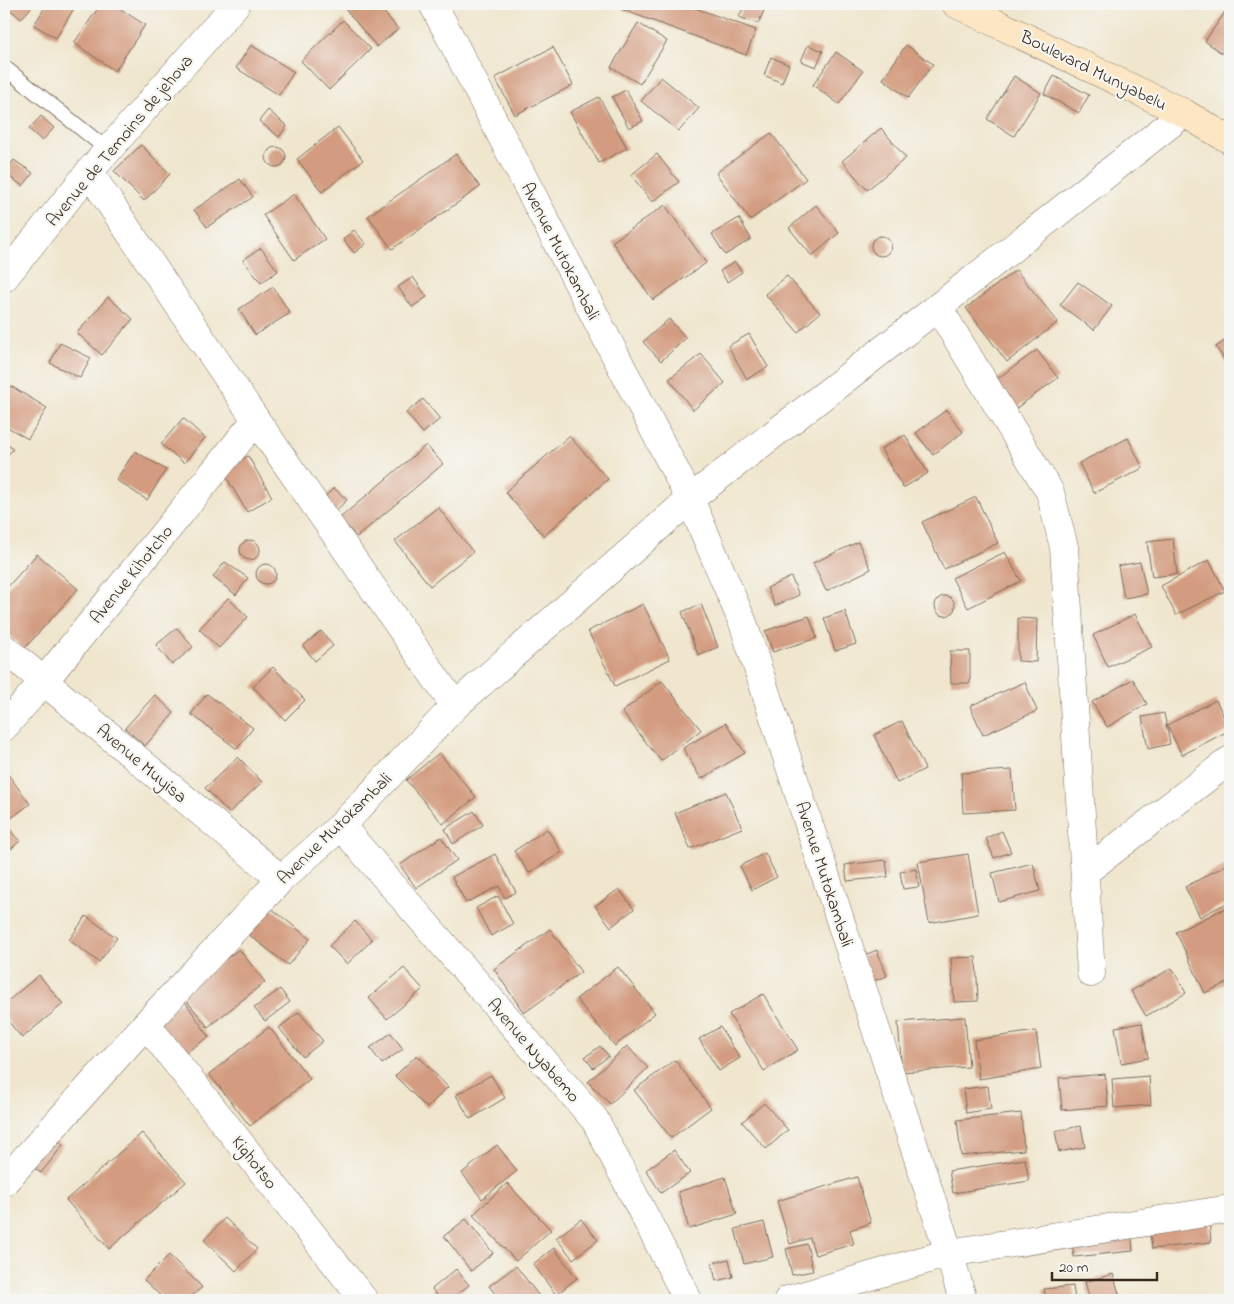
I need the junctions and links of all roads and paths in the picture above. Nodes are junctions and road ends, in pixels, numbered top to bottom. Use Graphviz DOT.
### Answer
graph roads {
  1 [pos="236,4"];
  2 [pos="433,4"];
  3 [pos="956,4"];
  4 [pos="4,67"];
  5 [pos="1184,113"];
  6 [pos="1230,140"];
  7 [pos="108,150"];
  8 [pos="90,172"];
  9 [pos="4,278"];
  10 [pos="938,307"];
  11 [pos="256,420"];
  12 [pos="690,499"];
  13 [pos="4,648"];
  14 [pos="44,681"];
  15 [pos="455,706"];
  16 [pos="4,727"];
  17 [pos="1230,760"];
  18 [pos="341,826"];
  19 [pos="1085,872"];
  20 [pos="281,879"];
  21 [pos="1091,973"];
  22 [pos="146,1024"];
  23 [pos="4,1182"];
  24 [pos="1230,1209"];
  25 [pos="950,1253"];
  26 [pos="364,1300"];
  27 [pos="688,1300"];
  28 [pos="788,1300"];
  29 [pos="962,1300"];
  1 -- 7 [label="street, Avenue de Temoins de jehova"];
  2 -- 12 [label="street, Avenue Mutokambali"];
  3 -- 5 [label="street, Boulevard Munyabelu"];
  4 -- 7 [label="lane"];
  5 -- 6 [label="street, Boulevard Munyabelu"];
  5 -- 10 [label="street"];
  7 -- 8 [label="street, Avenue de Temoins de jehova"];
  8 -- 9 [label="street, Avenue de Temoins de jehova"];
  8 -- 11 [label="street"];
  10 -- 12 [label="street"];
  10 -- 19 [label="street"];
  11 -- 14 [label="street, Avenue Kihotcho"];
  11 -- 15 [label="street"];
  12 -- 15 [label="street, Avenue Mutokambali"];
  12 -- 25 [label="street, Avenue Mutokambali"];
  13 -- 14 [label="street, Avenue Muyisa"];
  14 -- 16 [label="street, Avenue Kihotcho"];
  14 -- 20 [label="street, Avenue Muyisa"];
  15 -- 18 [label="street, Avenue Mutokambali"];
  17 -- 19 [label="street"];
  18 -- 20 [label="street, Avenue Mutokambali"];
  18 -- 27 [label="street, Avenue Nyabemo"];
  19 -- 21 [label="street"];
  20 -- 22 [label="street, Avenue Mutokambali"];
  22 -- 23 [label="street, Avenue Mutokambali"];
  22 -- 26 [label="street, Kighotso"];
  24 -- 25 [label="street"];
  25 -- 28 [label="street"];
  25 -- 29 [label="street, Avenue Mutokambali"];
}
